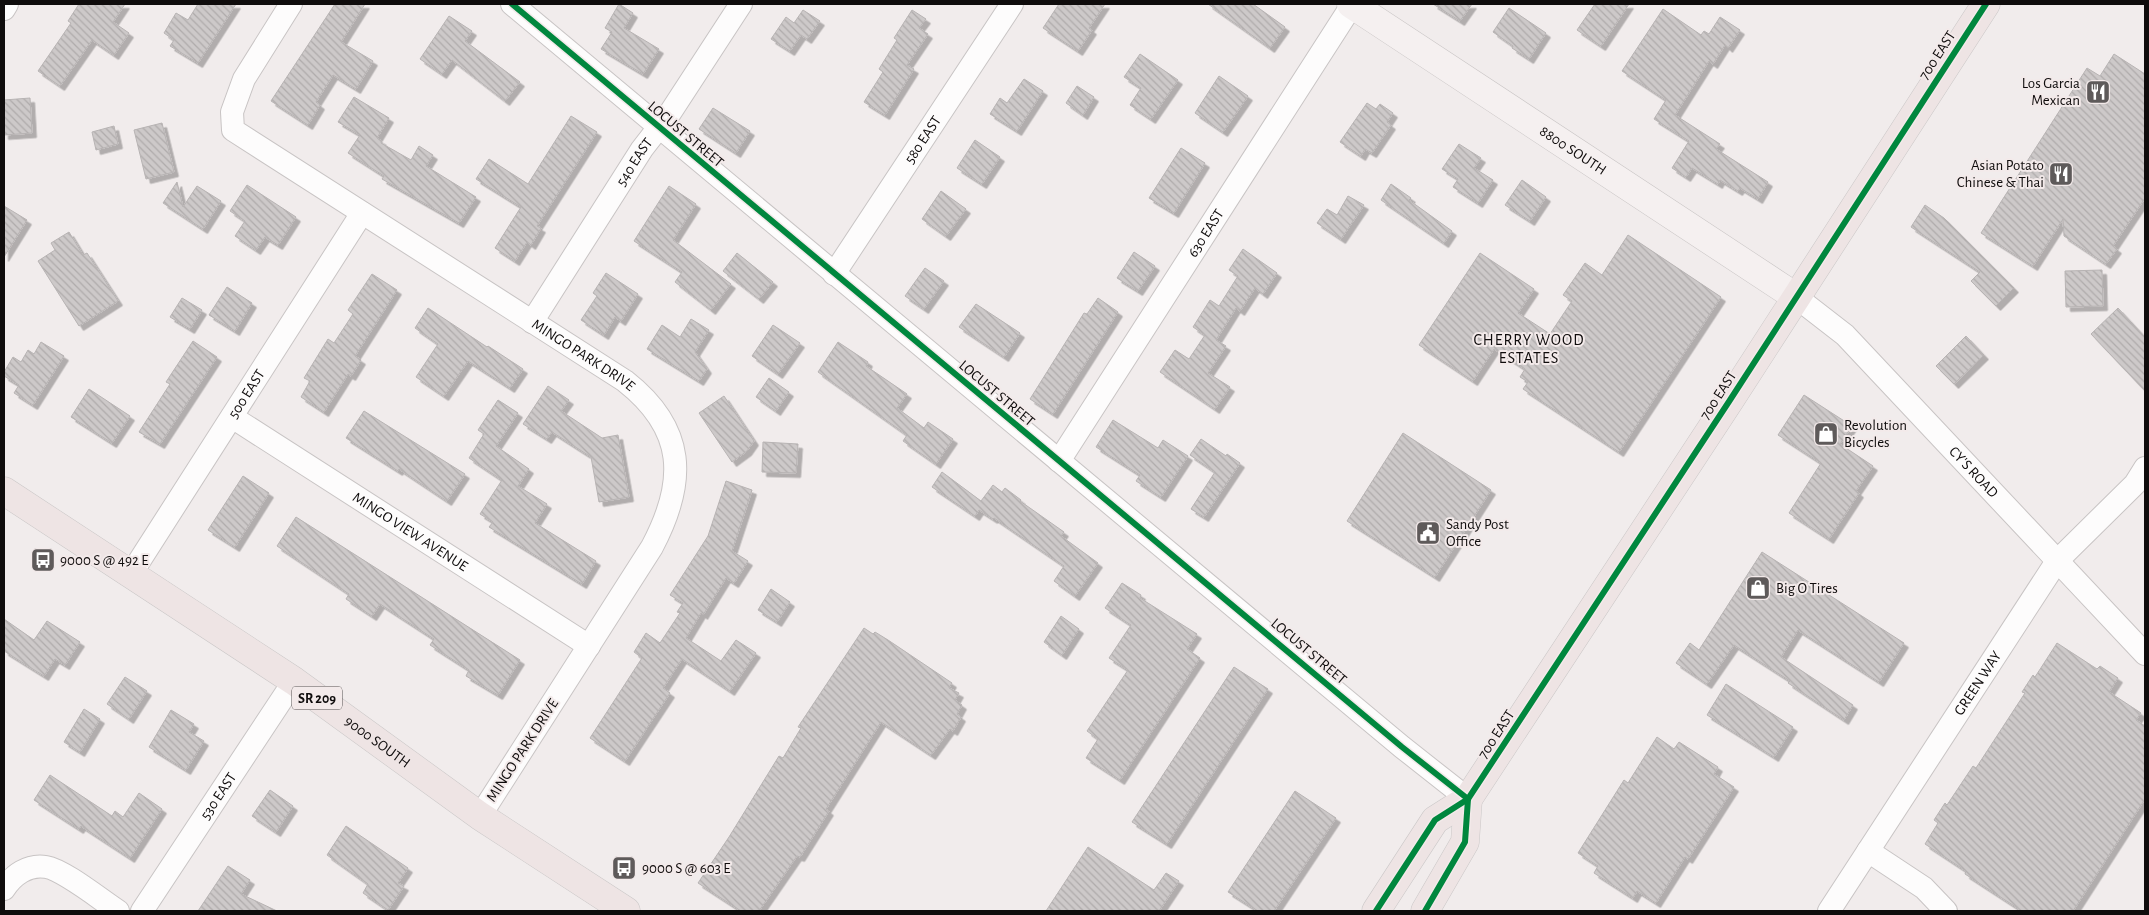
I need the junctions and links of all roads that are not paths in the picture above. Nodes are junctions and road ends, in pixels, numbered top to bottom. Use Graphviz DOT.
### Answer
graph roads {
  1 [pos="7,4"];
  2 [pos="291,4"];
  3 [pos="512,4"];
  4 [pos="741,4"];
  5 [pos="1012,4"];
  6 [pos="1352,4"];
  7 [pos="1986,4"];
  8 [pos="4,9"];
  9 [pos="659,127"];
  10 [pos="362,213"];
  11 [pos="834,274"];
  12 [pos="1796,297"];
  13 [pos="532,322"];
  14 [pos="232,417"];
  15 [pos="1060,461"];
  16 [pos="2145,468"];
  17 [pos="4,491"];
  18 [pos="2057,561"];
  19 [pos="131,574"];
  20 [pos="589,646"];
  21 [pos="2145,654"];
  22 [pos="294,681"];
  23 [pos="1468,799"];
  24 [pos="480,816"];
  25 [pos="1868,851"];
  26 [pos="4,889"];
  27 [pos="118,911"];
  28 [pos="142,911"];
  29 [pos="626,911"];
  30 [pos="1376,911"];
  31 [pos="1425,911"];
  32 [pos="1829,911"];
  33 [pos="1946,911"];
  1 -- 8 [label="street"];
  2 -- 10 [label="street, MINGO PARK DRIVE"];
  3 -- 9 [label="street, LOCUST STREET"];
  4 -- 9 [label="street, 540 EAST"];
  5 -- 11 [label="street, 580 EAST"];
  6 -- 12 [label="street, 8800 SOUTH"];
  6 -- 15 [label="street, 630 EAST"];
  7 -- 12 [label="main road, 700 EAST"];
  9 -- 11 [label="street, LOCUST STREET"];
  9 -- 13 [label="street, 540 EAST"];
  10 -- 13 [label="street, MINGO PARK DRIVE"];
  10 -- 14 [label="street, 500 EAST"];
  11 -- 15 [label="street, LOCUST STREET"];
  12 -- 18 [label="street, CY'S ROAD"];
  12 -- 23 [label="main road, 700 EAST"];
  13 -- 20 [label="street, MINGO PARK DRIVE"];
  14 -- 19 [label="street, 500 EAST"];
  14 -- 20 [label="street, MINGO VIEW AVENUE"];
  15 -- 23 [label="street, LOCUST STREET"];
  16 -- 18 [label="street, GREEN WAY"];
  17 -- 19 [label="main road, 9000 SOUTH / SR 209"];
  18 -- 21 [label="street, CY'S ROAD"];
  18 -- 25 [label="street, GREEN WAY"];
  19 -- 22 [label="main road, 9000 SOUTH / SR 209"];
  20 -- 24 [label="street, MINGO PARK DRIVE"];
  22 -- 24 [label="main road, 9000 SOUTH / SR 209"];
  22 -- 28 [label="street, 530 EAST"];
  23 -- 30 [label="main road, 700 EAST"];
  23 -- 31 [label="main road, 700 EAST"];
  24 -- 29 [label="main road, 9000 SOUTH / SR 209"];
  25 -- 32 [label="street, GREEN WAY"];
  25 -- 33 [label="street"];
  26 -- 27 [label="street"];
}
